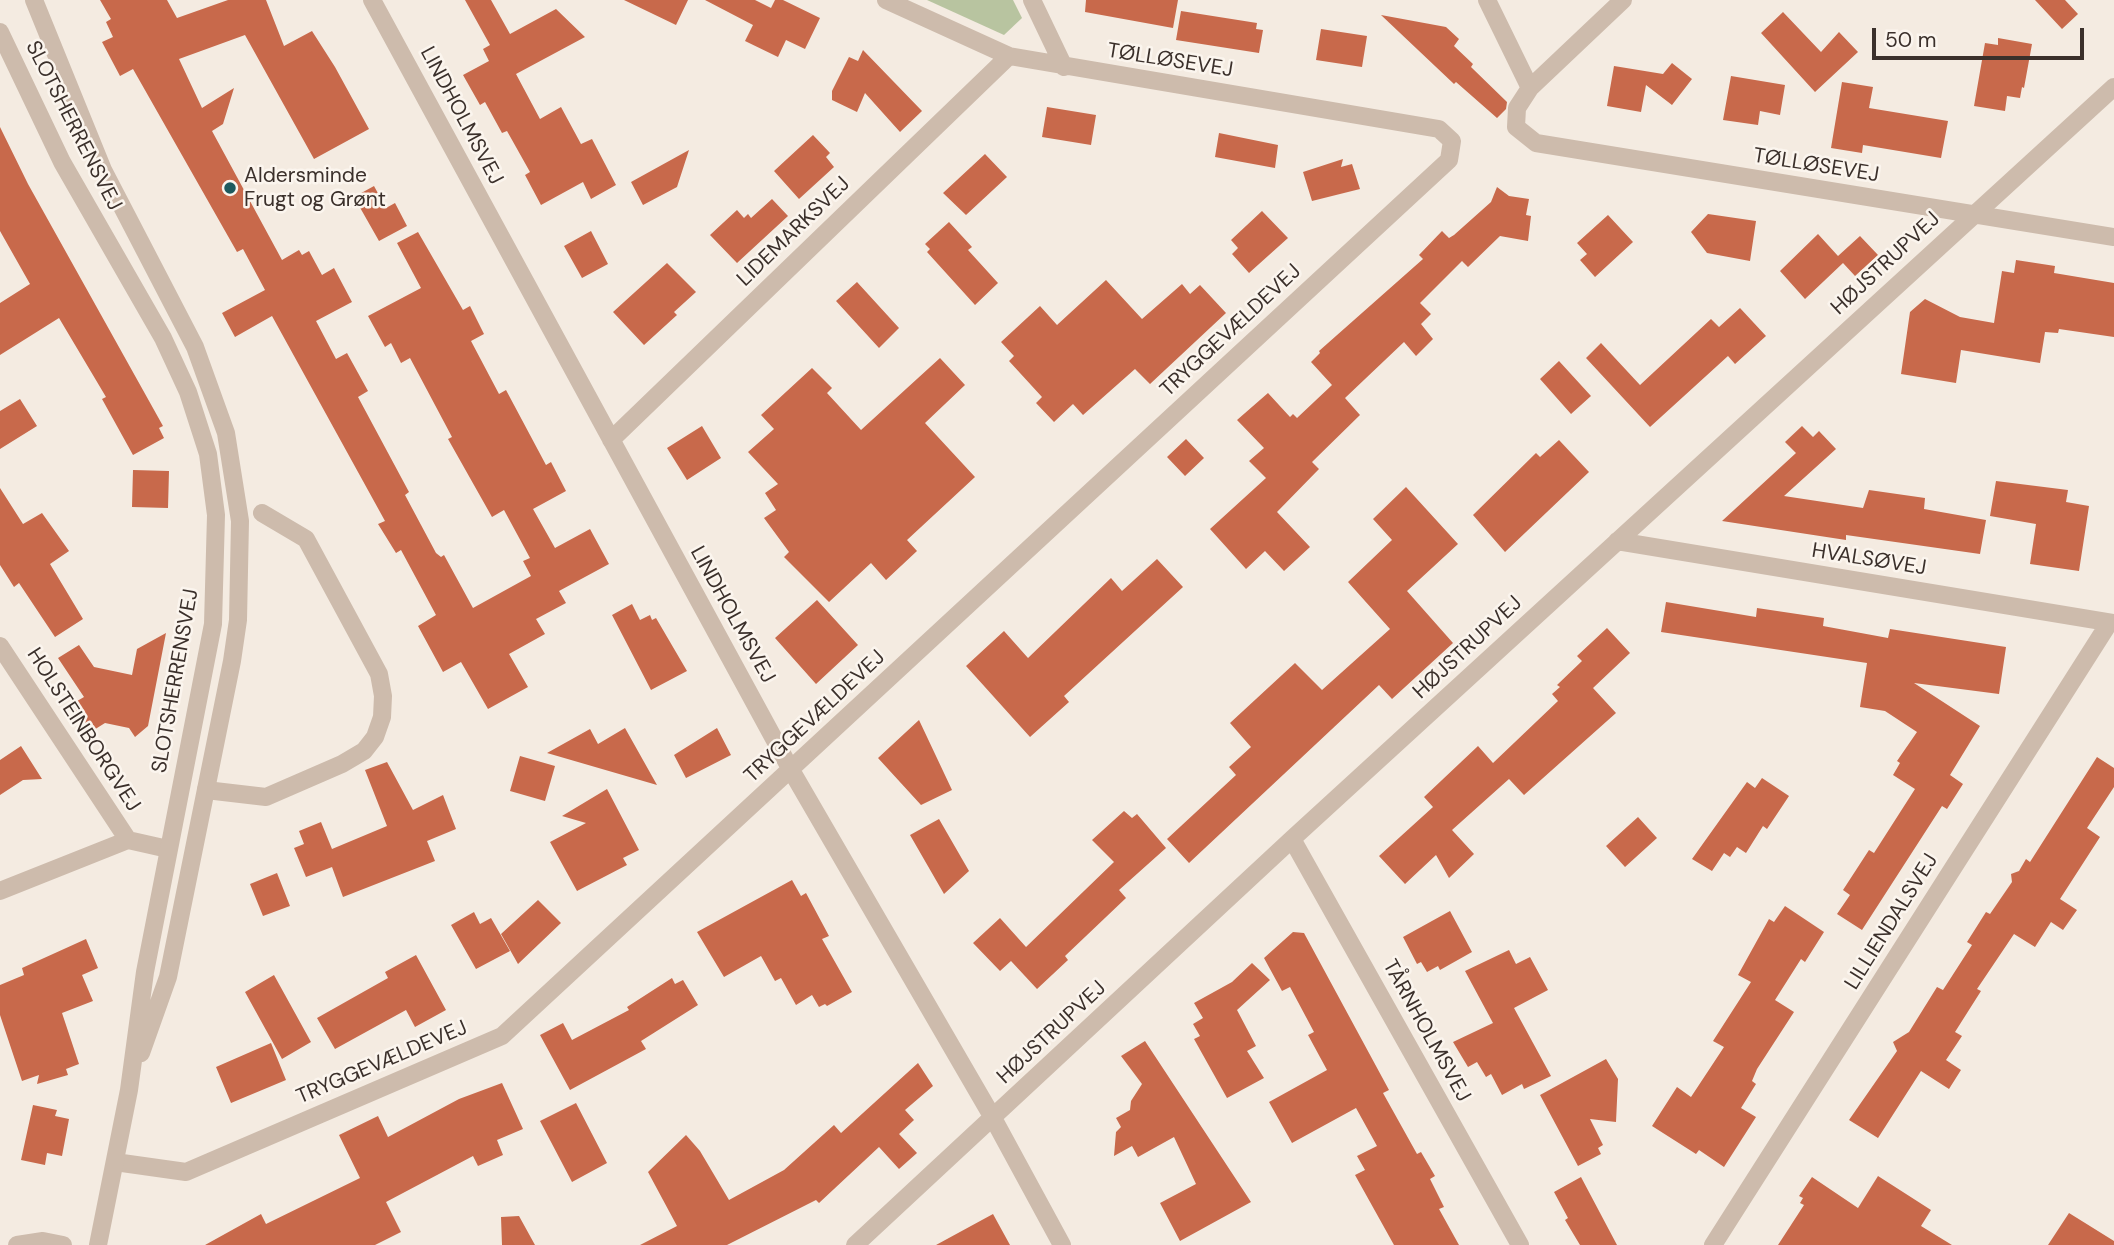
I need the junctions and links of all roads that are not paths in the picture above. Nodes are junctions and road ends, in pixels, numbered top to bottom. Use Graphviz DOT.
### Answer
graph roads {
  1 [pos="34,0"];
  2 [pos="372,0"];
  3 [pos="886,0"];
  4 [pos="1032,0"];
  5 [pos="1487,0"];
  6 [pos="1623,0"];
  7 [pos="0,32"];
  8 [pos="1009,56"];
  9 [pos="1064,67"];
  10 [pos="2114,87"];
  11 [pos="1530,88"];
  12 [pos="1452,141"];
  13 [pos="1974,215"];
  14 [pos="2114,237"];
  15 [pos="611,440"];
  16 [pos="262,513"];
  17 [pos="1617,541"];
  18 [pos="2111,623"];
  19 [pos="0,646"];
  20 [pos="791,770"];
  21 [pos="206,790"];
  22 [pos="1292,839"];
  23 [pos="128,840"];
  24 [pos="168,849"];
  25 [pos="0,891"];
  26 [pos="129,1090"];
  27 [pos="993,1118"];
  28 [pos="115,1162"];
  29 [pos="17,1245"];
  30 [pos="63,1245"];
  31 [pos="98,1245"];
  32 [pos="855,1245"];
  33 [pos="1062,1245"];
  34 [pos="1520,1245"];
  35 [pos="1713,1245"];
  1 -- 21 [label="street, SLOTSHERRENSVEJ"];
  2 -- 15 [label="street, LINDHOLMSVEJ"];
  3 -- 8 [label="street, TØLLØSEVEJ"];
  4 -- 9 [label="street"];
  5 -- 11 [label="street"];
  6 -- 11 [label="street"];
  7 -- 24 [label="street, SLOTSHERRENSVEJ"];
  8 -- 9 [label="street, TØLLØSEVEJ"];
  8 -- 15 [label="street, LIDEMARKSVEJ"];
  9 -- 12 [label="street, TØLLØSEVEJ"];
  10 -- 13 [label="street, HØJSTRUPVEJ"];
  11 -- 13 [label="street, TØLLØSEVEJ"];
  12 -- 20 [label="street, TRYGGEVÆLDEVEJ"];
  13 -- 14 [label="street, TØLLØSEVEJ"];
  13 -- 17 [label="street, HØJSTRUPVEJ"];
  15 -- 20 [label="street, LINDHOLMSVEJ"];
  16 -- 21 [label="street"];
  17 -- 18 [label="street, HVALSØVEJ"];
  17 -- 22 [label="street, HØJSTRUPVEJ"];
  18 -- 35 [label="street, LILLIENDALSVEJ"];
  19 -- 23 [label="street, HOLSTEINBORGVEJ"];
  20 -- 27 [label="street, LINDHOLMSVEJ"];
  20 -- 28 [label="street, TRYGGEVÆLDEVEJ"];
  21 -- 26 [label="street, SLOTSHERRENSVEJ"];
  22 -- 27 [label="street, HØJSTRUPVEJ"];
  22 -- 34 [label="street, TÅRNHOLMSVEJ"];
  23 -- 24 [label="street"];
  23 -- 25 [label="street"];
  24 -- 26 [label="street, SLOTSHERRENSVEJ"];
  26 -- 28 [label="street, SLOTSHERRENSVEJ"];
  27 -- 32 [label="street, HØJSTRUPVEJ"];
  27 -- 33 [label="street, LINDHOLMSVEJ"];
  28 -- 31 [label="street, SLOTSHERRENSVEJ"];
  29 -- 30 [label="street"];
}
